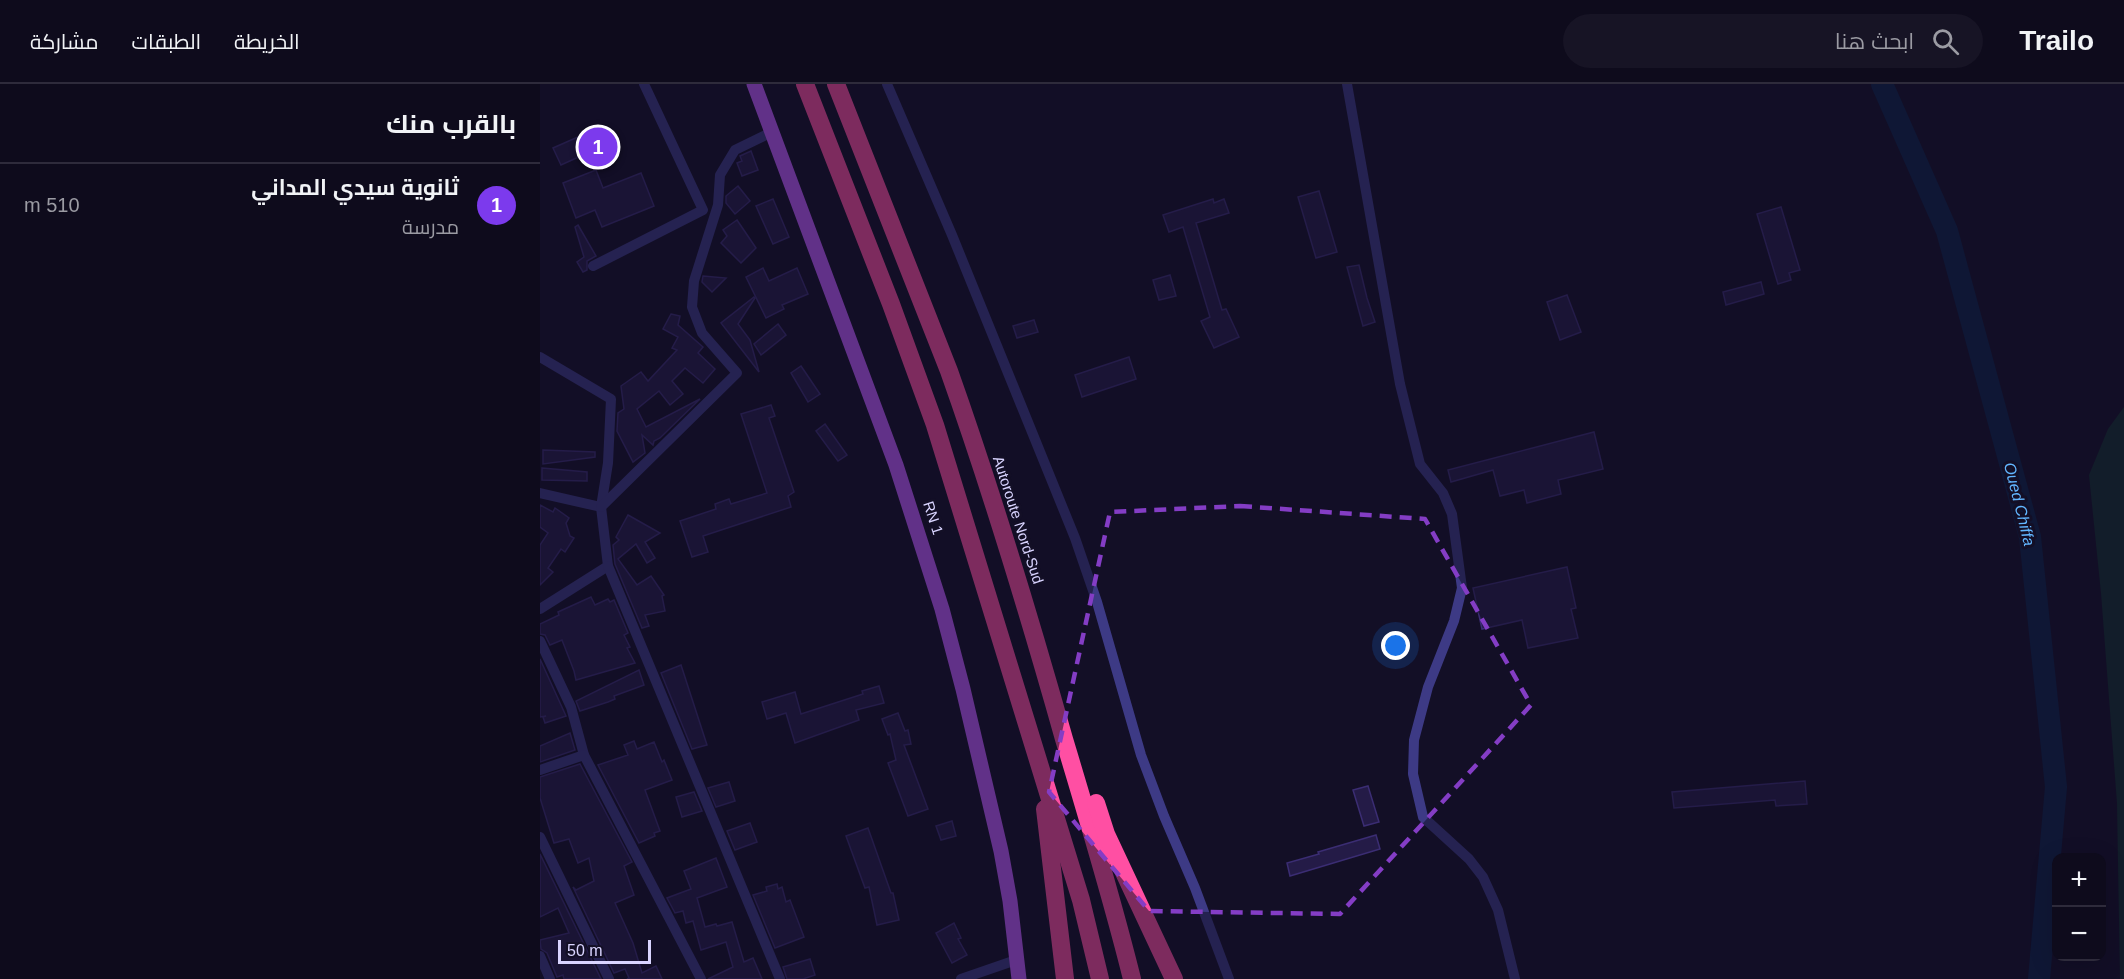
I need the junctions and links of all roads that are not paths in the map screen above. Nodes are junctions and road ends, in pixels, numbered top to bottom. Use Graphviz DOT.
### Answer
graph roads {
  1 [pos="644,84"];
  2 [pos="754,84"];
  3 [pos="804,84"];
  4 [pos="836,84"];
  5 [pos="887,84"];
  6 [pos="1347,84"];
  7 [pos="772,132"];
  8 [pos="593,266"];
  9 [pos="540,357"];
  10 [pos="540,493"];
  11 [pos="601,507"];
  12 [pos="608,566"];
  13 [pos="540,609"];
  14 [pos="540,641"];
  15 [pos="584,755"];
  16 [pos="1069,755"];
  17 [pos="1041,768"];
  18 [pos="540,770"];
  19 [pos="540,837"];
  20 [pos="540,956"];
  21 [pos="1016,960"];
  22 [pos="550,979"];
  23 [pos="609,979"];
  24 [pos="701,979"];
  25 [pos="780,979"];
  26 [pos="961,979"];
  27 [pos="1019,979"];
  28 [pos="1065,979"];
  29 [pos="1100,979"];
  30 [pos="1132,979"];
  31 [pos="1174,979"];
  32 [pos="1229,979"];
  33 [pos="1515,979"];
  1 -- 8 [label="street"];
  2 -- 7 [label="main road, RN 1"];
  3 -- 17 [label="highway"];
  4 -- 16 [label="highway, Autoroute Nord-Sud"];
  5 -- 32 [label="street"];
  6 -- 33 [label="street"];
  7 -- 11 [label="street"];
  7 -- 21 [label="main road, RN 1"];
  9 -- 11 [label="street"];
  10 -- 11 [label="street"];
  11 -- 12 [label="street"];
  12 -- 13 [label="street"];
  12 -- 25 [label="street"];
  14 -- 15 [label="street"];
  15 -- 18 [label="street"];
  15 -- 24 [label="street"];
  16 -- 30 [label="highway, Autoroute Nord-Sud"];
  16 -- 31 [label="highway"];
  17 -- 28 [label="highway"];
  17 -- 29 [label="highway"];
  19 -- 23 [label="street"];
  20 -- 22 [label="street"];
  21 -- 26 [label="street"];
  21 -- 27 [label="main road, RN 1"];
}
